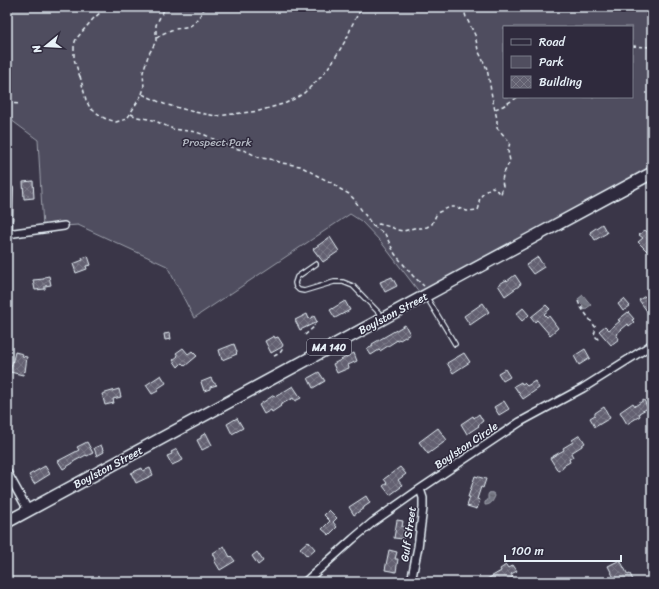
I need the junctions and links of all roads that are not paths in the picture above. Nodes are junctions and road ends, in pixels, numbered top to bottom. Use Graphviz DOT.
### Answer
graph roads {
  1 [pos="652,173"];
  2 [pos="11,189"];
  3 [pos="64,226"];
  4 [pos="8,234"];
  5 [pos="316,264"];
  6 [pos="428,294"];
  7 [pos="384,318"];
  8 [pos="456,344"];
  9 [pos="652,344"];
  10 [pos="7,472"];
  11 [pos="420,489"];
  12 [pos="28,510"];
  13 [pos="7,522"];
  14 [pos="305,582"];
  15 [pos="411,582"];
  1 -- 6 [label="main road, Boylston Street / MA 140"];
  2 -- 4 [label="lane"];
  3 -- 4 [label="street"];
  5 -- 7 [label="lane"];
  6 -- 7 [label="main road, Boylston Street / MA 140"];
  6 -- 8 [label="lane"];
  7 -- 12 [label="main road, Boylston Street / MA 140"];
  9 -- 11 [label="street, Boylston Circle"];
  10 -- 12 [label="street"];
  11 -- 14 [label="street, Boylston Circle"];
  11 -- 15 [label="street, Gulf Street"];
  12 -- 13 [label="main road, Boylston Street / MA 140"];
}
